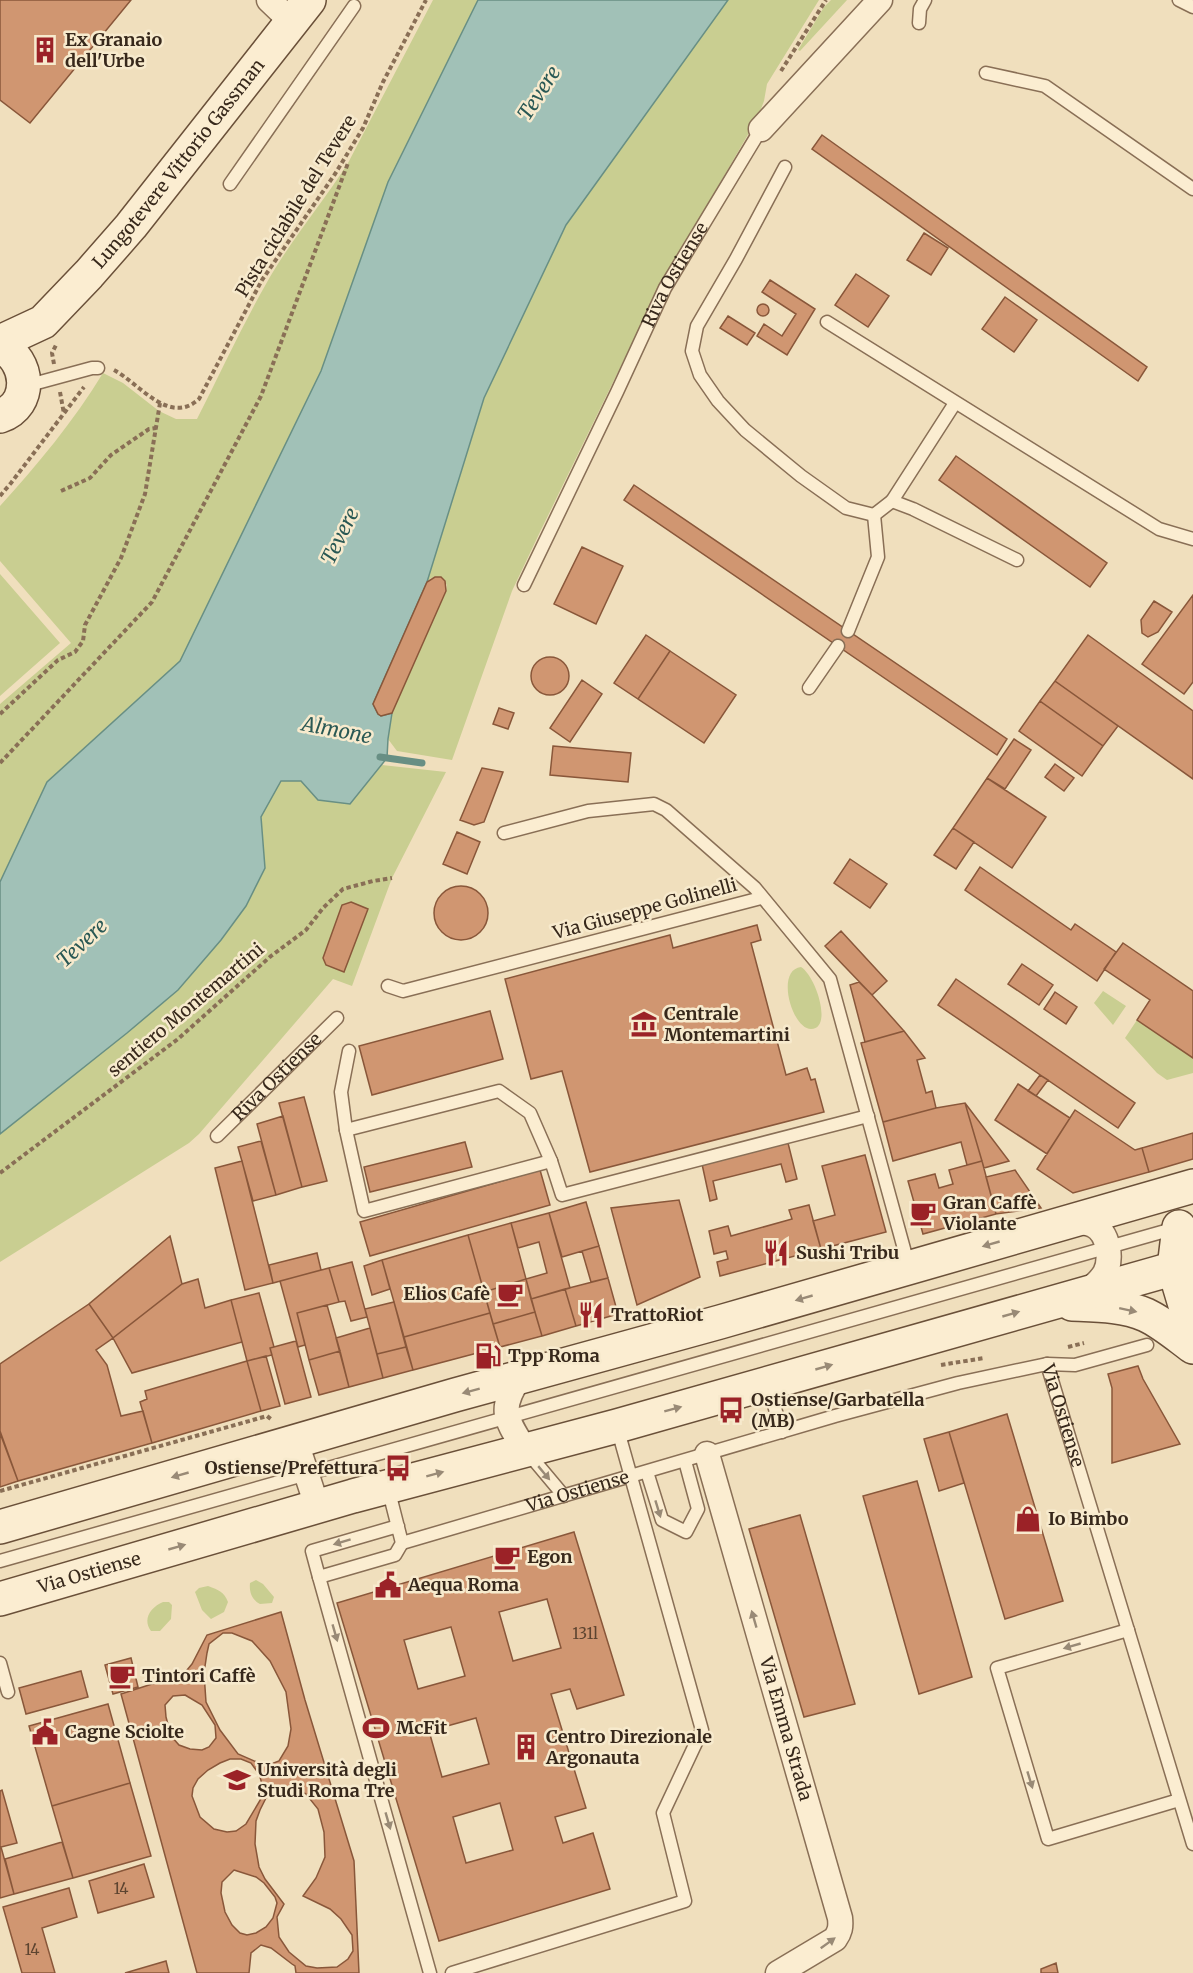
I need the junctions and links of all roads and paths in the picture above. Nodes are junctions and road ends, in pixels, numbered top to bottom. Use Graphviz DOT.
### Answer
graph roads {
  1 [pos="426,0"];
  2 [pos="826,0"];
  3 [pos="880,0"];
  4 [pos="925,0"];
  5 [pos="1179,0"];
  6 [pos="354,6"];
  7 [pos="290,7"];
  8 [pos="1193,7"];
  9 [pos="919,23"];
  10 [pos="986,73"];
  11 [pos="777,78"];
  12 [pos="761,129"];
  13 [pos="348,163"];
  14 [pos="785,167"];
  15 [pos="230,184"];
  16 [pos="1193,189"];
  17 [pos="43,322"];
  18 [pos="827,322"];
  19 [pos="0,344"];
  20 [pos="98,368"];
  21 [pos="23,376"];
  22 [pos="59,386"];
  23 [pos="160,403"];
  24 [pos="955,403"];
  25 [pos="64,415"];
  26 [pos="3,422"];
  27 [pos="156,428"];
  28 [pos="61,491"];
  29 [pos="0,496"];
  30 [pos="892,501"];
  31 [pos="874,515"];
  32 [pos="1193,539"];
  33 [pos="1017,560"];
  34 [pos="524,585"];
  35 [pos="848,631"];
  36 [pos="838,646"];
  37 [pos="809,688"];
  38 [pos="0,714"];
  39 [pos="0,763"];
  40 [pos="504,833"];
  41 [pos="392,878"];
  42 [pos="761,897"];
  43 [pos="388,986"];
  44 [pos="337,1018"];
  45 [pos="349,1051"];
  46 [pos="868,1116"];
  47 [pos="346,1130"];
  48 [pos="217,1136"];
  49 [pos="551,1161"];
  50 [pos="0,1173"];
  51 [pos="1181,1190"];
  52 [pos="1068,1221"];
  53 [pos="1186,1245"];
  54 [pos="1107,1247"];
  55 [pos="909,1268"];
  56 [pos="1088,1291"];
  57 [pos="1049,1303"];
  58 [pos="1193,1332"];
  59 [pos="1092,1341"];
  60 [pos="1147,1345"];
  61 [pos="1193,1347"];
  62 [pos="1058,1348"];
  63 [pos="989,1358"];
  64 [pos="1047,1364"];
  65 [pos="934,1366"];
  66 [pos="519,1378"];
  67 [pos="767,1384"];
  68 [pos="267,1416"];
  69 [pos="508,1418"];
  70 [pos="617,1426"];
  71 [pos="782,1432"];
  72 [pos="296,1442"];
  73 [pos="525,1450"];
  74 [pos="696,1458"];
  75 [pos="647,1472"];
  76 [pos="306,1474"];
  77 [pos="631,1477"];
  78 [pos="387,1486"];
  79 [pos="0,1491"];
  80 [pos="564,1496"];
  81 [pos="318,1506"];
  82 [pos="398,1526"];
  83 [pos="0,1527"];
  84 [pos="402,1543"];
  85 [pos="0,1561"];
  86 [pos="319,1577"];
  87 [pos="0,1599"];
  88 [pos="1128,1630"];
  89 [pos="0,1663"];
  90 [pos="8,1692"];
  91 [pos="1179,1800"];
  92 [pos="1193,1844"];
  93 [pos="430,1973"];
  94 [pos="452,1973"];
  95 [pos="778,1973"];
  1 -- 23 [label="path, Pista ciclabile del Tevere"];
  2 -- 11 [label="path"];
  3 -- 12 [label="street, Riva Ostiense"];
  4 -- 9 [label="lane"];
  5 -- 8 [label="lane"];
  6 -- 15 [label="lane"];
  7 -- 17 [label="main road, Lungotevere Vittorio Gassman"];
  10 -- 16 [label="lane"];
  12 -- 34 [label="lane, Riva Ostiense"];
  13 -- 39 [label="path"];
  14 -- 31 [label="lane"];
  17 -- 19 [label="main road, Lungotevere Vittorio Gassman"];
  17 -- 21 [label="main road, Lungotevere Vittorio Gassman"];
  18 -- 24 [label="lane"];
  19 -- 21 [label="main road"];
  20 -- 21 [label="lane"];
  20 -- 23 [label="path"];
  20 -- 25 [label="path"];
  21 -- 26 [label="main road, Lungotevere Vittorio Gassman"];
  22 -- 25 [label="path"];
  23 -- 27 [label="path"];
  24 -- 30 [label="lane"];
  24 -- 32 [label="lane"];
  25 -- 29 [label="path"];
  27 -- 28 [label="path"];
  27 -- 38 [label="path"];
  30 -- 31 [label="lane"];
  30 -- 33 [label="lane"];
  31 -- 35 [label="lane"];
  36 -- 37 [label="lane"];
  40 -- 42 [label="lane"];
  41 -- 50 [label="path, sentiero Montemartini"];
  42 -- 43 [label="lane, Via Giuseppe Golinelli"];
  42 -- 46 [label="lane, Via Giuseppe Golinelli"];
  44 -- 48 [label="lane, Riva Ostiense"];
  45 -- 47 [label="lane"];
  46 -- 49 [label="lane"];
  46 -- 55 [label="lane, Via Giuseppe Golinelli"];
  47 -- 49 [label="lane"];
  47 -- 49 [label="lane"];
  51 -- 52 [label="main road"];
  51 -- 53 [label="main road"];
  52 -- 54 [label="street"];
  52 -- 55 [label="main road, one-way"];
  53 -- 54 [label="lane, Via Ostiense"];
  53 -- 56 [label="main road, Via Ostiense"];
  53 -- 58 [label="main road"];
  54 -- 56 [label="street"];
  54 -- 69 [label="lane, Via Ostiense"];
  55 -- 66 [label="main road, one-way"];
  56 -- 57 [label="main road, Via Ostiense"];
  57 -- 61 [label="main road, one-way"];
  67 -- 57 [label="main road, Via Ostiense, one-way"];
  59 -- 62 [label="path"];
  60 -- 64 [label="lane"];
  63 -- 65 [label="path"];
  64 -- 71 [label="lane, Via Ostiense"];
  64 -- 88 [label="lane, Via Ostiense"];
  66 -- 69 [label="street"];
  66 -- 72 [label="main road, one-way"];
  70 -- 67 [label="main road, Via Ostiense, one-way"];
  67 -- 71 [label="lane"];
  68 -- 79 [label="path"];
  69 -- 73 [label="street"];
  69 -- 76 [label="lane, Via Ostiense"];
  70 -- 73 [label="main road, Via Ostiense"];
  70 -- 77 [label="lane"];
  71 -- 74 [label="lane, Via Ostiense"];
  72 -- 76 [label="street"];
  72 -- 83 [label="main road, one-way"];
  78 -- 73 [label="main road, Via Ostiense, one-way"];
  73 -- 80 [label="lane, one-way"];
  74 -- 75 [label="lane, Via Ostiense"];
  75 -- 74 [label="lane, one-way"];
  95 -- 74 [label="street, Via Emma Strada, one-way"];
  75 -- 77 [label="lane, Via Ostiense"];
  76 -- 81 [label="street"];
  76 -- 85 [label="lane, Via Ostiense"];
  77 -- 80 [label="lane, Via Ostiense"];
  77 -- 94 [label="lane"];
  78 -- 81 [label="main road, Via Ostiense"];
  78 -- 82 [label="lane"];
  80 -- 84 [label="lane, Via Ostiense"];
  87 -- 81 [label="main road, Via Ostiense, one-way"];
  82 -- 84 [label="lane"];
  82 -- 86 [label="lane, one-way"];
  84 -- 86 [label="lane"];
  86 -- 93 [label="lane, one-way"];
  88 -- 91 [label="lane, Via Ostiense"];
  88 -- 91 [label="lane, one-way"];
  89 -- 90 [label="lane"];
  91 -- 92 [label="lane"];
}
